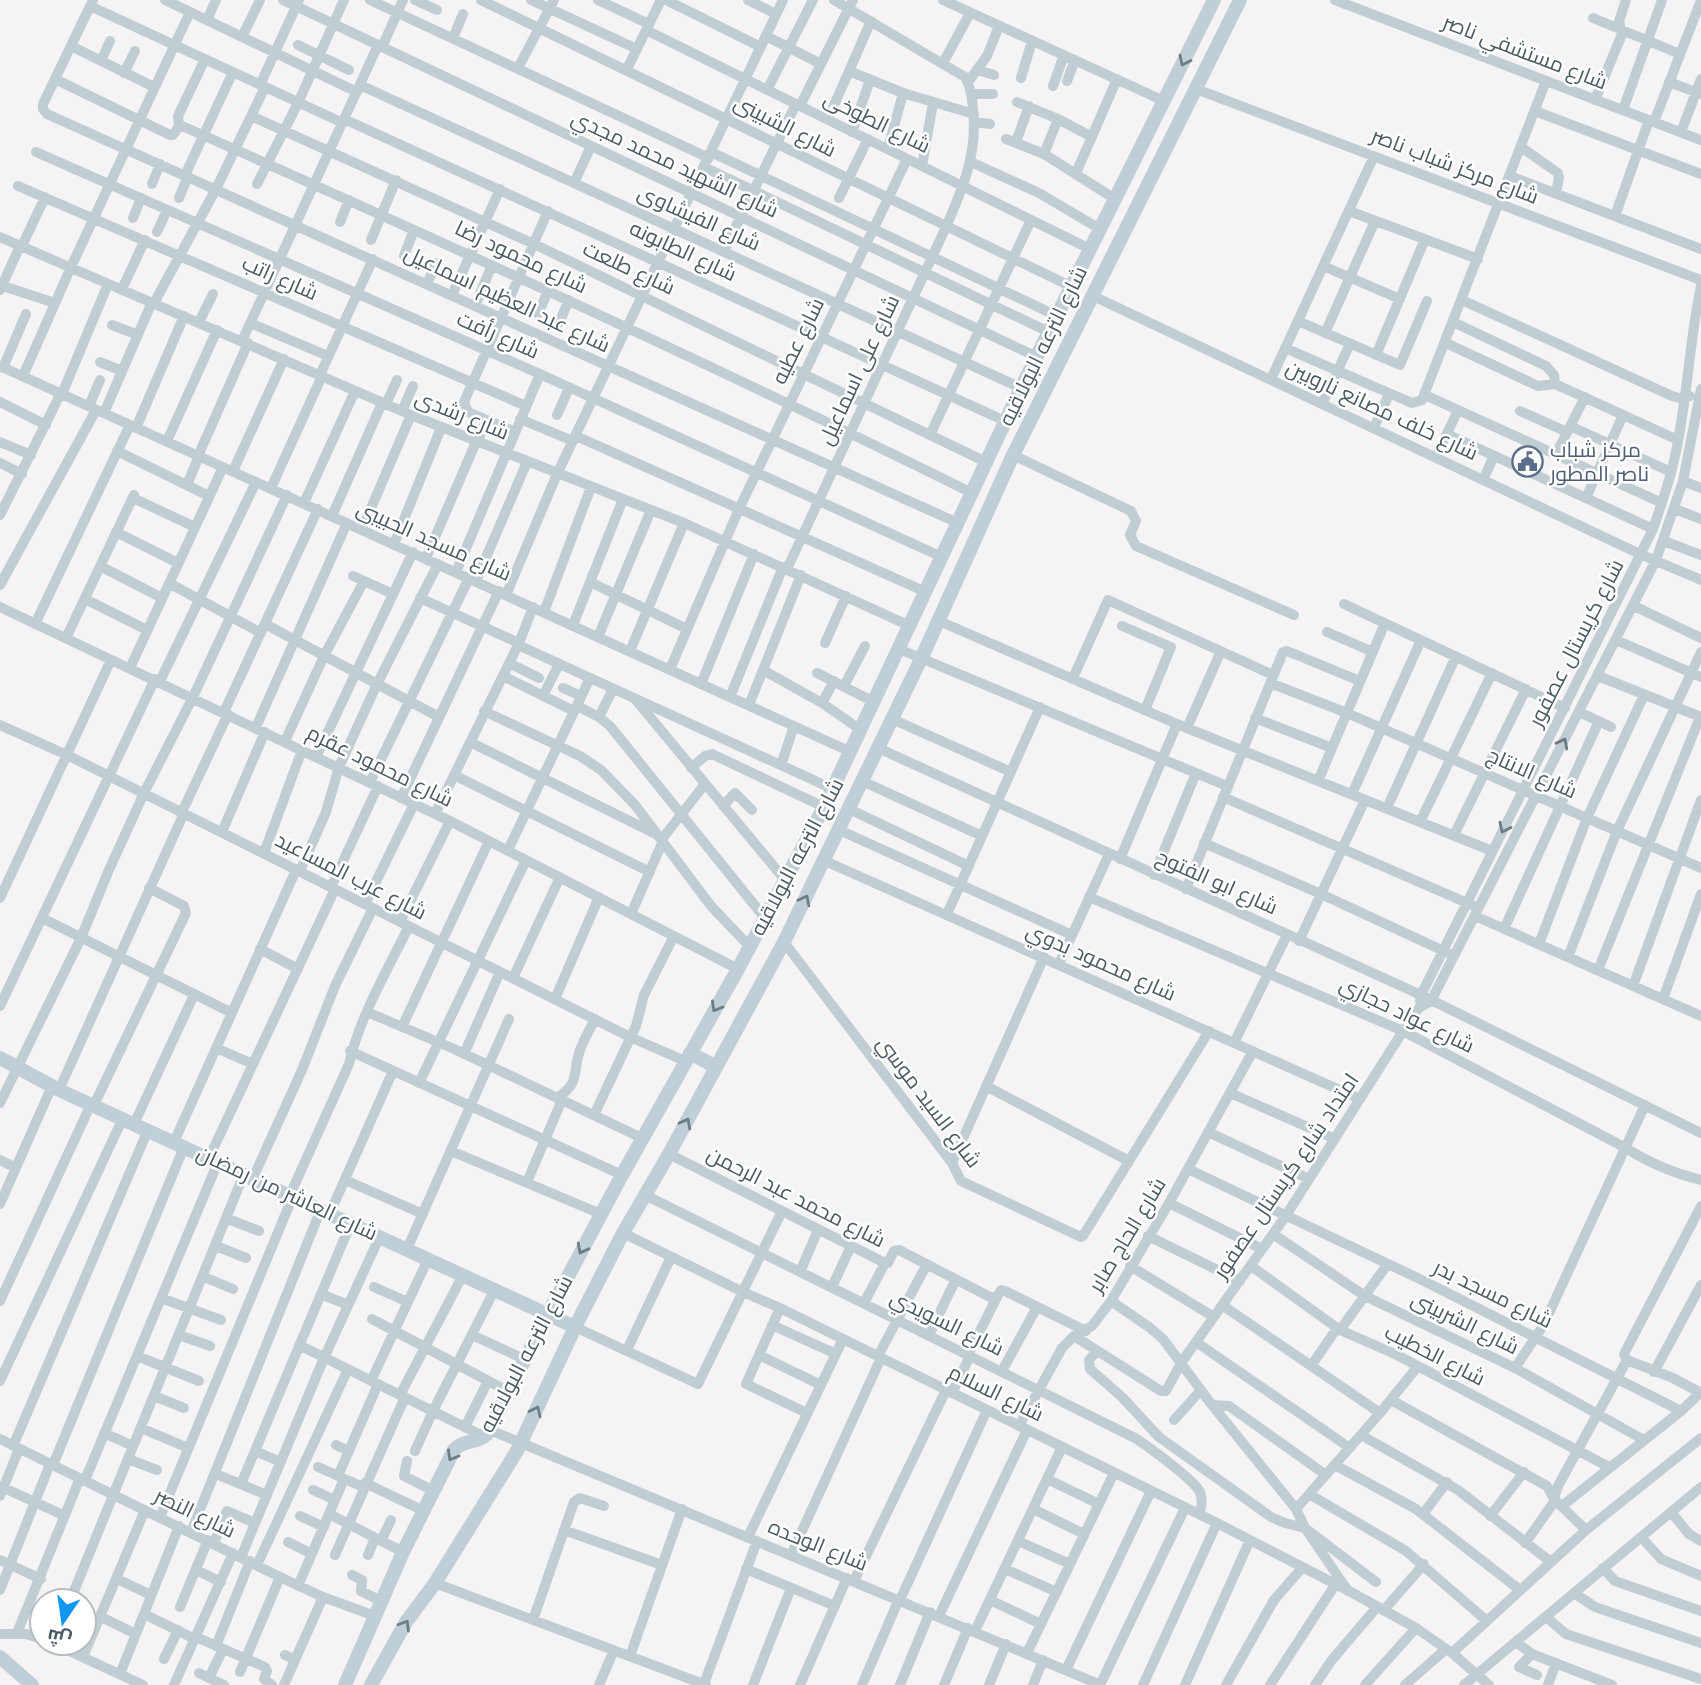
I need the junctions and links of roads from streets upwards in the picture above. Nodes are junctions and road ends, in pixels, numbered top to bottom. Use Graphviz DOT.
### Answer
graph roads {
  1 [pos="216,0"];
  2 [pos="260,0"];
  3 [pos="283,0"];
  4 [pos="344,0"];
  5 [pos="370,0"];
  6 [pos="402,0"];
  7 [pos="415,0"];
  8 [pos="481,0"];
  9 [pos="531,0"];
  10 [pos="598,0"];
  11 [pos="661,0"];
  12 [pos="666,0"];
  13 [pos="748,0"];
  14 [pos="783,0"];
  15 [pos="813,0"];
  16 [pos="834,0"];
  17 [pos="943,0"];
  18 [pos="1214,0"];
  19 [pos="1240,0"];
  20 [pos="1335,0"];
  21 [pos="1626,0"];
  22 [pos="1662,0"];
  23 [pos="172,2"];
  24 [pos="1697,2"];
  25 [pos="92,3"];
  26 [pos="298,3"];
  27 [pos="552,4"];
  28 [pos="851,4"];
  29 [pos="437,10"];
  30 [pos="190,12"];
  31 [pos="397,12"];
  32 [pos="970,13"];
  33 [pos="463,14"];
  34 [pos="776,14"];
  35 [pos="1592,18"];
  36 [pos="207,20"];
  37 [pos="871,21"];
  38 [pos="333,24"];
  39 [pos="999,26"];
  40 [pos="647,27"];
  41 [pos="540,28"];
  42 [pos="1621,30"];
  43 [pos="766,36"];
  44 [pos="242,37"];
  45 [pos="453,38"];
  46 [pos="110,41"];
  47 [pos="1032,41"];
  48 [pos="1648,41"];
  49 [pos="174,45"];
  50 [pos="71,46"];
  51 [pos="298,46"];
  52 [pos="380,46"];
  53 [pos="761,47"];
  54 [pos="789,48"];
  55 [pos="637,49"];
  56 [pos="135,51"];
  57 [pos="275,53"];
  58 [pos="1680,54"];
  59 [pos="1064,55"];
  60 [pos="319,56"];
  61 [pos="205,59"];
  62 [pos="1076,60"];
  63 [pos="101,61"];
  64 [pos="943,63"];
  65 [pos="821,64"];
  66 [pos="518,68"];
  67 [pos="627,69"];
  68 [pos="978,69"];
  69 [pos="313,71"];
  70 [pos="349,71"];
  71 [pos="849,71"];
  72 [pos="233,72"];
  73 [pos="124,73"];
  74 [pos="994,75"];
  75 [pos="1021,78"];
  76 [pos="55,79"];
  77 [pos="746,79"];
  78 [pos="1117,79"];
  79 [pos="1701,79"];
  80 [pos="870,80"];
  81 [pos="1067,81"];
  82 [pos="1546,81"];
  83 [pos="968,82"];
  84 [pos="1669,82"];
  85 [pos="263,86"];
  86 [pos="1053,86"];
  87 [pos="154,88"];
  88 [pos="358,89"];
  89 [pos="1196,89"];
  90 [pos="767,90"];
  91 [pos="903,93"];
  92 [pos="1699,93"];
  93 [pos="971,94"];
  94 [pos="993,94"];
  95 [pos="1595,100"];
  96 [pos="1164,101"];
  97 [pos="1017,102"];
  98 [pos="298,103"];
  99 [pos="933,103"];
  100 [pos="798,105"];
  101 [pos="1029,106"];
  102 [pos="1623,110"];
  103 [pos="1535,111"];
  104 [pos="251,116"];
  105 [pos="727,118"];
  106 [pos="974,118"];
  107 [pos="1058,119"];
  108 [pos="139,120"];
  109 [pos="828,120"];
  110 [pos="343,121"];
  111 [pos="1652,121"];
  112 [pos="990,124"];
  113 [pos="179,125"];
  114 [pos="284,131"];
  115 [pos="852,132"];
  116 [pos="1681,132"];
  117 [pos="204,135"];
  118 [pos="1092,137"];
  119 [pos="868,139"];
  120 [pos="1701,140"];
  121 [pos="777,142"];
  122 [pos="591,146"];
  123 [pos="1521,146"];
  124 [pos="126,149"];
  125 [pos="235,149"];
  126 [pos="888,149"];
  127 [pos="1638,150"];
  128 [pos="330,151"];
  129 [pos="36,152"];
  130 [pos="1044,154"];
  131 [pos="1374,156"];
  132 [pos="708,159"];
  133 [pos="907,159"];
  134 [pos="971,162"];
  135 [pos="160,164"];
  136 [pos="268,164"];
  137 [pos="922,166"];
  138 [pos="1076,173"];
  139 [pos="1701,174"];
  140 [pos="187,176"];
  141 [pos="761,176"];
  142 [pos="1510,176"];
  143 [pos="849,179"];
  144 [pos="396,180"];
  145 [pos="574,183"];
  146 [pos="109,184"];
  147 [pos="152,184"];
  148 [pos="257,184"];
  149 [pos="314,185"];
  150 [pos="18,186"];
  151 [pos="964,187"];
  152 [pos="216,188"];
  153 [pos="500,189"];
  154 [pos="754,190"];
  155 [pos="691,193"];
  156 [pos="1556,193"];
  157 [pos="45,197"];
  158 [pos="141,198"];
  159 [pos="178,198"];
  160 [pos="839,198"];
  161 [pos="888,198"];
  162 [pos="1115,199"];
  163 [pos="349,201"];
  164 [pos="292,203"];
  165 [pos="1499,204"];
  166 [pos="303,208"];
  167 [pos="167,210"];
  168 [pos="548,211"];
  169 [pos="1349,211"];
  170 [pos="381,215"];
  171 [pos="1615,216"];
  172 [pos="741,217"];
  173 [pos="94,218"];
  174 [pos="133,218"];
  175 [pos="1031,220"];
  176 [pos="1375,220"];
  177 [pos="340,222"];
  178 [pos="485,222"];
  179 [pos="198,224"];
  180 [pos="296,224"];
  181 [pos="946,227"];
  182 [pos="675,229"];
  183 [pos="873,229"];
  184 [pos="1100,229"];
  185 [pos="414,230"];
  186 [pos="157,232"];
  187 [pos="0,237"];
  188 [pos="1424,239"];
  189 [pos="145,240"];
  190 [pos="371,240"];
  191 [pos="534,244"];
  192 [pos="866,244"];
  193 [pos="21,246"];
  194 [pos="1090,249"];
  195 [pos="1701,249"];
  196 [pos="724,251"];
  197 [pos="181,255"];
  198 [pos="470,255"];
  199 [pos="404,256"];
  200 [pos="933,257"];
  201 [pos="373,259"];
  202 [pos="1012,259"];
  203 [pos="1478,259"];
  204 [pos="279,260"];
  205 [pos="659,261"];
  206 [pos="436,263"];
  207 [pos="492,265"];
  208 [pos="1323,266"];
  209 [pos="71,267"];
  210 [pos="854,270"];
  211 [pos="925,272"];
  212 [pos="519,278"];
  213 [pos="1350,278"];
  214 [pos="1701,280"];
  215 [pos="108,284"];
  216 [pos="427,284"];
  217 [pos="1701,286"];
  218 [pos="1,287"];
  219 [pos="1072,287"];
  220 [pos="999,288"];
  221 [pos="122,289"];
  222 [pos="548,291"];
  223 [pos="264,292"];
  224 [pos="213,294"];
  225 [pos="357,294"];
  226 [pos="452,295"];
  227 [pos="1091,295"];
  228 [pos="642,296"];
  229 [pos="913,298"];
  230 [pos="1400,299"];
  231 [pos="569,300"];
  232 [pos="1462,300"];
  233 [pos="1427,301"];
  234 [pos="838,302"];
  235 [pos="55,303"];
  236 [pos="153,303"];
  237 [pos="991,304"];
  238 [pos="475,306"];
  239 [pos="26,314"];
  240 [pos="538,314"];
  241 [pos="184,316"];
  242 [pos="1057,316"];
  243 [pos="501,318"];
  244 [pos="1298,321"];
  245 [pos="199,322"];
  246 [pos="1453,322"];
  247 [pos="250,323"];
  248 [pos="559,323"];
  249 [pos="112,325"];
  250 [pos="342,327"];
  251 [pos="627,327"];
  252 [pos="979,329"];
  253 [pos="217,330"];
  254 [pos="898,331"];
  255 [pos="1049,332"];
  256 [pos="1325,333"];
  257 [pos="138,335"];
  258 [pos="822,336"];
  259 [pos="245,342"];
  260 [pos="1446,342"];
  261 [pos="1350,344"];
  262 [pos="1285,348"];
  263 [pos="487,351"];
  264 [pos="1376,355"];
  265 [pos="328,356"];
  266 [pos="1037,357"];
  267 [pos="284,359"];
  268 [pos="964,361"];
  269 [pos="100,362"];
  270 [pos="883,364"];
  271 [pos="2,367"];
  272 [pos="608,367"];
  273 [pos="122,371"];
  274 [pos="1338,371"];
  275 [pos="540,374"];
  276 [pos="804,374"];
  277 [pos="23,376"];
  278 [pos="321,376"];
  279 [pos="1270,379"];
  280 [pos="100,380"];
  281 [pos="397,380"];
  282 [pos="473,383"];
  283 [pos="1555,384"];
  284 [pos="413,386"];
  285 [pos="569,388"];
  286 [pos="1021,388"];
  287 [pos="355,391"];
  288 [pos="1701,392"];
  289 [pos="62,394"];
  290 [pos="1389,394"];
  291 [pos="948,395"];
  292 [pos="1425,395"];
  293 [pos="1585,397"];
  294 [pos="1684,397"];
  295 [pos="593,399"];
  296 [pos="0,402"];
  297 [pos="384,403"];
  298 [pos="789,404"];
  299 [pos="864,404"];
  300 [pos="1322,404"];
  301 [pos="526,406"];
  302 [pos="96,409"];
  303 [pos="1458,410"];
  304 [pos="1520,411"];
  305 [pos="407,413"];
  306 [pos="556,415"];
  307 [pos="1623,415"];
  308 [pos="520,419"];
  309 [pos="486,420"];
  310 [pos="1005,421"];
  311 [pos="1699,424"];
  312 [pos="46,425"];
  313 [pos="133,426"];
  314 [pos="441,428"];
  315 [pos="1374,428"];
  316 [pos="1569,429"];
  317 [pos="515,432"];
  318 [pos="851,433"];
  319 [pos="1447,434"];
  320 [pos="930,435"];
  321 [pos="574,439"];
  322 [pos="773,439"];
  323 [pos="1678,440"];
  324 [pos="0,442"];
  325 [pos="167,442"];
  326 [pos="476,442"];
  327 [pos="1610,444"];
  328 [pos="117,451"];
  329 [pos="505,454"];
  330 [pos="1556,454"];
  331 [pos="1690,454"];
  332 [pos="31,455"];
  333 [pos="1013,455"];
  334 [pos="199,456"];
  335 [pos="1494,456"];
  336 [pos="1436,457"];
  337 [pos="1701,458"];
  338 [pos="986,462"];
  339 [pos="0,463"];
  340 [pos="527,463"];
  341 [pos="835,467"];
  342 [pos="228,469"];
  343 [pos="757,472"];
  344 [pos="1671,472"];
  345 [pos="1597,473"];
  346 [pos="22,474"];
  347 [pos="557,474"];
  348 [pos="1483,480"];
  349 [pos="1683,481"];
  350 [pos="256,482"];
  351 [pos="187,485"];
  352 [pos="592,487"];
  353 [pos="271,488"];
  354 [pos="1701,488"];
  355 [pos="972,493"];
  356 [pos="287,495"];
  357 [pos="209,496"];
  358 [pos="1586,498"];
  359 [pos="623,499"];
  360 [pos="820,500"];
  361 [pos="3,501"];
  362 [pos="304,503"];
  363 [pos="1662,503"];
  364 [pos="318,509"];
  365 [pos="739,509"];
  366 [pos="1675,509"];
  367 [pos="651,510"];
  368 [pos="0,515"];
  369 [pos="332,516"];
  370 [pos="1701,519"];
  371 [pos="347,523"];
  372 [pos="684,523"];
  373 [pos="958,523"];
  374 [pos="195,527"];
  375 [pos="362,529"];
  376 [pos="1653,529"];
  377 [pos="116,532"];
  378 [pos="802,537"];
  379 [pos="725,541"];
  380 [pos="1664,541"];
  381 [pos="394,544"];
  382 [pos="413,552"];
  383 [pos="754,554"];
  384 [pos="1642,555"];
  385 [pos="1701,555"];
  386 [pos="942,557"];
  387 [pos="426,558"];
  388 [pos="1656,561"];
  389 [pos="178,563"];
  390 [pos="438,564"];
  391 [pos="100,566"];
  392 [pos="785,568"];
  393 [pos="456,572"];
  394 [pos="801,575"];
  395 [pos="353,576"];
  396 [pos="472,579"];
  397 [pos="364,580"];
  398 [pos="1701,580"];
  399 [pos="590,582"];
  400 [pos="169,583"];
  401 [pos="0,585"];
  402 [pos="926,592"];
  403 [pos="502,593"];
  404 [pos="393,594"];
  405 [pos="617,595"];
  406 [pos="846,596"];
  407 [pos="162,597"];
  408 [pos="420,598"];
  409 [pos="85,599"];
  410 [pos="200,600"];
  411 [pos="1344,604"];
  412 [pos="1634,606"];
  413 [pos="0,607"];
  414 [pos="533,607"];
  415 [pos="648,610"];
  416 [pos="544,612"];
  417 [pos="452,613"];
  418 [pos="1294,615"];
  419 [pos="230,616"];
  420 [pos="939,621"];
  421 [pos="1385,623"];
  422 [pos="36,624"];
  423 [pos="573,625"];
  424 [pos="910,625"];
  425 [pos="482,626"];
  426 [pos="1122,626"];
  427 [pos="263,628"];
  428 [pos="687,629"];
  429 [pos="147,630"];
  430 [pos="1327,632"];
  431 [pos="598,637"];
  432 [pos="66,638"];
  433 [pos="1701,638"];
  434 [pos="294,640"];
  435 [pos="1420,640"];
  436 [pos="1616,640"];
  437 [pos="825,643"];
  438 [pos="518,644"];
  439 [pos="865,646"];
  440 [pos="899,649"];
  441 [pos="630,651"];
  442 [pos="1221,651"];
  443 [pos="1373,652"];
  444 [pos="1701,652"];
  445 [pos="324,656"];
  446 [pos="1456,656"];
  447 [pos="922,657"];
  448 [pos="111,660"];
  449 [pos="509,663"];
  450 [pos="559,664"];
  451 [pos="130,668"];
  452 [pos="670,669"];
  453 [pos="763,670"];
  454 [pos="356,673"];
  455 [pos="817,673"];
  456 [pos="1492,673"];
  457 [pos="1696,675"];
  458 [pos="503,676"];
  459 [pos="1598,676"];
  460 [pos="539,678"];
  461 [pos="590,678"];
  462 [pos="1073,678"];
  463 [pos="1272,679"];
  464 [pos="158,680"];
  465 [pos="1360,681"];
  466 [pos="377,684"];
  467 [pos="701,684"];
  468 [pos="839,684"];
  469 [pos="563,688"];
  470 [pos="613,689"];
  471 [pos="1526,690"];
  472 [pos="1644,695"];
  473 [pos="543,696"];
  474 [pos="193,697"];
  475 [pos="730,697"];
  476 [pos="634,698"];
  477 [pos="408,701"];
  478 [pos="874,702"];
  479 [pos="822,703"];
  480 [pos="577,704"];
  481 [pos="749,705"];
  482 [pos="1040,707"];
  483 [pos="1675,707"];
  484 [pos="1565,708"];
  485 [pos="1145,710"];
  486 [pos="484,711"];
  487 [pos="1579,712"];
  488 [pos="226,713"];
  489 [pos="1347,713"];
  490 [pos="439,717"];
  491 [pos="599,717"];
  492 [pos="1701,717"];
  493 [pos="1255,718"];
  494 [pos="892,719"];
  495 [pos="1599,721"];
  496 [pos="0,725"];
  497 [pos="794,726"];
  498 [pos="1182,726"];
  499 [pos="1611,727"];
  500 [pos="1381,728"];
  501 [pos="260,729"];
  502 [pos="861,730"];
  503 [pos="285,741"];
  504 [pos="470,742"];
  505 [pos="1416,743"];
  506 [pos="558,745"];
  507 [pos="878,748"];
  508 [pos="1332,748"];
  509 [pos="302,750"];
  510 [pos="1242,750"];
  511 [pos="850,752"];
  512 [pos="67,755"];
  513 [pos="316,757"];
  514 [pos="1451,758"];
  515 [pos="1163,759"];
  516 [pos="781,765"];
  517 [pos="339,767"];
  518 [pos="691,768"];
  519 [pos="1011,772"];
  520 [pos="1196,773"];
  521 [pos="1485,773"];
  522 [pos="454,775"];
  523 [pos="109,776"];
  524 [pos="542,778"];
  525 [pos="862,781"];
  526 [pos="1318,781"];
  527 [pos="374,784"];
  528 [pos="705,784"];
  529 [pos="1227,786"];
  530 [pos="833,789"];
  531 [pos="1522,789"];
  532 [pos="144,793"];
  533 [pos="1352,794"];
  534 [pos="1536,795"];
  535 [pos="1223,797"];
  536 [pos="401,798"];
  537 [pos="1365,800"];
  538 [pos="1701,800"];
  539 [pos="997,803"];
  540 [pos="414,804"];
  541 [pos="723,806"];
  542 [pos="1560,806"];
  543 [pos="824,807"];
  544 [pos="1387,808"];
  545 [pos="849,809"];
  546 [pos="752,810"];
  547 [pos="526,811"];
  548 [pos="183,813"];
  549 [pos="681,813"];
  550 [pos="435,814"];
  551 [pos="1587,818"];
  552 [pos="450,821"];
  553 [pos="1420,822"];
  554 [pos="838,830"];
  555 [pos="1617,831"];
  556 [pos="222,832"];
  557 [pos="1454,835"];
  558 [pos="982,836"];
  559 [pos="662,839"];
  560 [pos="489,841"];
  561 [pos="1205,844"];
  562 [pos="1647,845"];
  563 [pos="1342,848"];
  564 [pos="508,850"];
  565 [pos="1492,851"];
  566 [pos="264,853"];
  567 [pos="1109,854"];
  568 [pos="1120,859"];
  569 [pos="1679,859"];
  570 [pos="526,860"];
  571 [pos="825,860"];
  572 [pos="968,866"];
  573 [pos="1701,868"];
  574 [pos="298,870"];
  575 [pos="650,872"];
  576 [pos="1154,874"];
  577 [pos="560,877"];
  578 [pos="785,880"];
  579 [pos="960,885"];
  580 [pos="149,888"];
  581 [pos="333,888"];
  582 [pos="1186,889"];
  583 [pos="1321,894"];
  584 [pos="1701,894"];
  585 [pos="599,897"];
  586 [pos="1089,897"];
  587 [pos="0,898"];
  588 [pos="1467,903"];
  589 [pos="369,906"];
  590 [pos="1477,912"];
  591 [pos="631,914"];
  592 [pos="947,914"];
  593 [pos="42,918"];
  594 [pos="765,918"];
  595 [pos="405,924"];
  596 [pos="1504,929"];
  597 [pos="1072,935"];
  598 [pos="1287,935"];
  599 [pos="674,936"];
  600 [pos="81,938"];
  601 [pos="1299,941"];
  602 [pos="442,942"];
  603 [pos="784,942"];
  604 [pos="1539,944"];
  605 [pos="750,947"];
  606 [pos="260,949"];
  607 [pos="1443,951"];
  608 [pos="118,956"];
  609 [pos="1454,956"];
  610 [pos="1044,957"];
  611 [pos="1568,957"];
  612 [pos="478,961"];
  613 [pos="1059,964"];
  614 [pos="298,969"];
  615 [pos="738,969"];
  616 [pos="1598,970"];
  617 [pos="500,972"];
  618 [pos="1269,972"];
  619 [pos="156,975"];
  620 [pos="513,978"];
  621 [pos="1633,985"];
  622 [pos="194,995"];
  623 [pos="1421,996"];
  624 [pos="555,999"];
  625 [pos="1663,999"];
  626 [pos="1432,1001"];
  627 [pos="0,1006"];
  628 [pos="1419,1008"];
  629 [pos="1700,1011"];
  630 [pos="367,1012"];
  631 [pos="232,1013"];
  632 [pos="509,1019"];
  633 [pos="595,1019"];
  634 [pos="402,1027"];
  635 [pos="1209,1031"];
  636 [pos="1403,1031"];
  637 [pos="630,1037"];
  638 [pos="1234,1043"];
  639 [pos="438,1044"];
  640 [pos="216,1048"];
  641 [pos="350,1051"];
  642 [pos="1253,1051"];
  643 [pos="464,1054"];
  644 [pos="687,1057"];
  645 [pos="0,1058"];
  646 [pos="253,1064"];
  647 [pos="487,1065"];
  648 [pos="716,1067"];
  649 [pos="17,1068"];
  650 [pos="393,1071"];
  651 [pos="419,1083"];
  652 [pos="986,1086"];
  653 [pos="55,1088"];
  654 [pos="1230,1093"];
  655 [pos="560,1099"];
  656 [pos="1360,1099"];
  657 [pos="0,1103"];
  658 [pos="93,1105"];
  659 [pos="1645,1105"];
  660 [pos="471,1107"];
  661 [pos="594,1115"];
  662 [pos="128,1121"];
  663 [pos="148,1130"];
  664 [pos="1208,1132"];
  665 [pos="1701,1133"];
  666 [pos="644,1139"];
  667 [pos="1335,1139"];
  668 [pos="546,1142"];
  669 [pos="179,1144"];
  670 [pos="1624,1147"];
  671 [pos="451,1151"];
  672 [pos="669,1154"];
  673 [pos="0,1160"];
  674 [pos="214,1160"];
  675 [pos="1129,1161"];
  676 [pos="952,1163"];
  677 [pos="16,1168"];
  678 [pos="1188,1169"];
  679 [pos="622,1175"];
  680 [pos="249,1176"];
  681 [pos="1309,1179"];
  682 [pos="345,1180"];
  683 [pos="1701,1180"];
  684 [pos="527,1182"];
  685 [pos="646,1195"];
  686 [pos="292,1196"];
  687 [pos="1169,1203"];
  688 [pos="0,1204"];
  689 [pos="1701,1206"];
  690 [pos="326,1211"];
  691 [pos="782,1212"];
  692 [pos="423,1214"];
  693 [pos="601,1214"];
  694 [pos="1285,1217"];
  695 [pos="228,1219"];
  696 [pos="351,1223"];
  697 [pos="818,1230"];
  698 [pos="259,1231"];
  699 [pos="623,1233"];
  700 [pos="1273,1234"];
  701 [pos="380,1236"];
  702 [pos="1148,1236"];
  703 [pos="216,1246"];
  704 [pos="851,1246"];
  705 [pos="407,1249"];
  706 [pos="1262,1249"];
  707 [pos="762,1253"];
  708 [pos="671,1257"];
  709 [pos="246,1258"];
  710 [pos="428,1259"];
  711 [pos="885,1263"];
  712 [pos="927,1264"];
  713 [pos="1387,1265"];
  714 [pos="1130,1266"];
  715 [pos="1251,1266"];
  716 [pos="800,1272"];
  717 [pos="463,1275"];
  718 [pos="204,1277"];
  719 [pos="956,1279"];
  720 [pos="1240,1281"];
  721 [pos="1701,1285"];
  722 [pos="374,1287"];
  723 [pos="832,1287"];
  724 [pos="233,1289"];
  725 [pos="495,1289"];
  726 [pos="743,1292"];
  727 [pos="321,1294"];
  728 [pos="997,1297"];
  729 [pos="1365,1297"];
  730 [pos="161,1298"];
  731 [pos="0,1301"];
  732 [pos="1111,1301"];
  733 [pos="408,1303"];
  734 [pos="864,1303"];
  735 [pos="348,1305"];
  736 [pos="1222,1305"];
  737 [pos="1037,1307"];
  738 [pos="191,1308"];
  739 [pos="780,1308"];
  740 [pos="548,1314"];
  741 [pos="1214,1317"];
  742 [pos="372,1319"];
  743 [pos="221,1320"];
  744 [pos="897,1320"];
  745 [pos="772,1325"];
  746 [pos="575,1327"];
  747 [pos="1340,1330"];
  748 [pos="395,1331"];
  749 [pos="1086,1331"];
  750 [pos="180,1335"];
  751 [pos="472,1335"];
  752 [pos="929,1335"];
  753 [pos="1074,1336"];
  754 [pos="1537,1337"];
  755 [pos="843,1339"];
  756 [pos="1196,1342"];
  757 [pos="299,1345"];
  758 [pos="209,1346"];
  759 [pos="425,1348"];
  760 [pos="627,1350"];
  761 [pos="1096,1352"];
  762 [pos="835,1354"];
  763 [pos="759,1355"];
  764 [pos="969,1355"];
  765 [pos="137,1356"];
  766 [pos="880,1357"];
  767 [pos="324,1358"];
  768 [pos="526,1360"];
  769 [pos="1627,1360"];
  770 [pos="1181,1363"];
  771 [pos="457,1364"];
  772 [pos="1311,1366"];
  773 [pos="1418,1366"];
  774 [pos="166,1367"];
  775 [pos="1515,1368"];
  776 [pos="348,1369"];
  777 [pos="1002,1371"];
  778 [pos="1654,1372"];
  779 [pos="1616,1379"];
  780 [pos="0,1381"];
  781 [pos="199,1381"];
  782 [pos="488,1381"];
  783 [pos="374,1382"];
  784 [pos="821,1385"];
  785 [pos="1038,1389"];
  786 [pos="1201,1390"];
  787 [pos="949,1391"];
  788 [pos="509,1392"];
  789 [pos="1700,1393"];
  790 [pos="154,1396"];
  791 [pos="403,1396"];
  792 [pos="1391,1400"];
  793 [pos="1212,1405"];
  794 [pos="184,1408"];
  795 [pos="988,1410"];
  796 [pos="433,1411"];
  797 [pos="1681,1412"];
  798 [pos="807,1413"];
  799 [pos="1380,1413"];
  800 [pos="1597,1414"];
  801 [pos="1174,1420"];
  802 [pos="465,1427"];
  803 [pos="141,1428"];
  804 [pos="1023,1428"];
  805 [pos="104,1433"];
  806 [pos="487,1434"];
  807 [pos="1361,1435"];
  808 [pos="1159,1437"];
  809 [pos="1701,1438"];
  810 [pos="0,1439"];
  811 [pos="1644,1440"];
  812 [pos="521,1444"];
  813 [pos="336,1445"];
  814 [pos="134,1446"];
  815 [pos="16,1447"];
  816 [pos="1062,1447"];
  817 [pos="1150,1447"];
  818 [pos="188,1448"];
  819 [pos="1350,1448"];
  820 [pos="255,1451"];
  821 [pos="349,1451"];
  822 [pos="415,1451"];
  823 [pos="1577,1451"];
  824 [pos="128,1459"];
  825 [pos="407,1461"];
  826 [pos="281,1462"];
  827 [pos="52,1464"];
  828 [pos="1335,1465"];
  829 [pos="318,1467"];
  830 [pos="1609,1467"];
  831 [pos="157,1470"];
  832 [pos="1524,1472"];
  833 [pos="1114,1473"];
  834 [pos="216,1474"];
  835 [pos="1326,1475"];
  836 [pos="341,1477"];
  837 [pos="82,1479"];
  838 [pos="1047,1479"];
  839 [pos="1447,1482"];
  840 [pos="241,1484"];
  841 [pos="364,1485"];
  842 [pos="1701,1487"];
  843 [pos="1,1490"];
  844 [pos="313,1490"];
  845 [pos="434,1491"];
  846 [pos="1151,1491"];
  847 [pos="113,1494"];
  848 [pos="1309,1494"];
  849 [pos="267,1495"];
  850 [pos="335,1500"];
  851 [pos="1558,1502"];
  852 [pos="35,1503"];
  853 [pos="1099,1504"];
  854 [pos="604,1506"];
  855 [pos="1185,1508"];
  856 [pos="682,1509"];
  857 [pos="1033,1509"];
  858 [pos="1296,1509"];
  859 [pos="145,1510"];
  860 [pos="424,1511"];
  861 [pos="1671,1512"];
  862 [pos="329,1514"];
  863 [pos="1199,1514"];
  864 [pos="1423,1514"];
  865 [pos="65,1516"];
  866 [pos="300,1516"];
  867 [pos="1490,1516"];
  868 [pos="160,1517"];
  869 [pos="391,1520"];
  870 [pos="255,1523"];
  871 [pos="1217,1523"];
  872 [pos="348,1524"];
  873 [pos="179,1526"];
  874 [pos="324,1527"];
  875 [pos="1305,1528"];
  876 [pos="564,1530"];
  877 [pos="1586,1530"];
  878 [pos="191,1532"];
  879 [pos="1084,1534"];
  880 [pos="1642,1537"];
  881 [pos="378,1539"];
  882 [pos="752,1539"];
  883 [pos="1250,1540"];
  884 [pos="1018,1541"];
  885 [pos="1701,1541"];
  886 [pos="211,1542"];
  887 [pos="288,1542"];
  888 [pos="1525,1543"];
  889 [pos="403,1552"];
  890 [pos="312,1554"];
  891 [pos="335,1555"];
  892 [pos="368,1555"];
  893 [pos="791,1555"];
  894 [pos="245,1559"];
  895 [pos="0,1560"];
  896 [pos="1551,1562"];
  897 [pos="1070,1564"];
  898 [pos="1424,1564"];
  899 [pos="10,1565"];
  900 [pos="662,1565"];
  901 [pos="1302,1568"];
  902 [pos="1603,1568"];
  903 [pos="747,1569"];
  904 [pos="1005,1569"];
  905 [pos="196,1570"];
  906 [pos="352,1575"];
  907 [pos="1701,1576"];
  908 [pos="280,1577"];
  909 [pos="41,1579"];
  910 [pos="117,1579"];
  911 [pos="851,1579"];
  912 [pos="220,1582"];
  913 [pos="1376,1582"];
  914 [pos="435,1583"];
  915 [pos="1335,1585"];
  916 [pos="298,1586"];
  917 [pos="76,1587"];
  918 [pos="791,1588"];
  919 [pos="0,1590"];
  920 [pos="1520,1590"];
  921 [pos="1349,1591"];
  922 [pos="1056,1592"];
  923 [pos="1574,1593"];
  924 [pos="151,1595"];
  925 [pos="323,1597"];
  926 [pos="900,1600"];
  927 [pos="990,1600"];
  928 [pos="381,1601"];
  929 [pos="835,1606"];
  930 [pos="180,1607"];
  931 [pos="1380,1608"];
  932 [pos="1701,1611"];
  933 [pos="144,1614"];
  934 [pos="934,1614"];
  935 [pos="375,1616"];
  936 [pos="101,1617"];
  937 [pos="1546,1617"];
  938 [pos="533,1620"];
  939 [pos="1487,1621"];
  940 [pos="98,1624"];
  941 [pos="1041,1624"];
  942 [pos="1416,1628"];
  943 [pos="178,1630"];
  944 [pos="972,1630"];
  945 [pos="17,1633"];
  946 [pos="0,1634"];
  947 [pos="136,1634"];
  948 [pos="28,1636"];
  949 [pos="196,1638"];
  950 [pos="1516,1642"];
  951 [pos="1701,1643"];
  952 [pos="1006,1644"];
  953 [pos="220,1647"];
  954 [pos="614,1650"];
  955 [pos="1449,1651"];
  956 [pos="1027,1653"];
  957 [pos="1532,1654"];
  958 [pos="629,1656"];
  959 [pos="0,1657"];
  960 [pos="83,1657"];
  961 [pos="164,1659"];
  962 [pos="246,1659"];
  963 [pos="1044,1660"];
  964 [pos="1556,1663"];
  965 [pos="1066,1670"];
  966 [pos="240,1672"];
  967 [pos="199,1673"];
  968 [pos="120,1674"];
  969 [pos="1477,1674"];
  970 [pos="1537,1675"];
  971 [pos="209,1678"];
  972 [pos="1701,1679"];
  973 [pos="1079,1681"];
  974 [pos="1587,1681"];
  975 [pos="376,1684"];
  976 [pos="32,1685"];
  977 [pos="143,1685"];
  978 [pos="174,1685"];
  979 [pos="224,1685"];
  980 [pos="272,1685"];
  981 [pos="284,1685"];
  982 [pos="345,1685"];
  983 [pos="599,1685"];
  984 [pos="705,1685"];
  985 [pos="753,1685"];
  986 [pos="800,1685"];
  987 [pos="862,1685"];
  988 [pos="900,1685"];
  989 [pos="944,1685"];
  990 [pos="989,1685"];
  991 [pos="1033,1685"];
  992 [pos="1100,1685"];
  993 [pos="1143,1685"];
  994 [pos="1185,1685"];
  995 [pos="1226,1685"];
  996 [pos="1270,1685"];
  997 [pos="1315,1685"];
  998 [pos="1365,1685"];
  999 [pos="1405,1685"];
  1000 [pos="1464,1685"];
  1001 [pos="1488,1685"];
  1002 [pos="1548,1685"];
  1003 [pos="1612,1685"];
  1 -- 36 [label="street"];
  2 -- 44 [label="street"];
  3 -- 26 [label="street, شارع الشهيد محمد مجدي"];
  4 -- 38 [label="street"];
  5 -- 31 [label="street"];
  6 -- 31 [label="street"];
  7 -- 29 [label="street"];
  8 -- 41 [label="street, شارع الشبينى"];
  9 -- 27 [label="street"];
  10 -- 40 [label="street, شارع الطوخى"];
  11 -- 40 [label="street"];
  12 -- 53 [label="street"];
  13 -- 34 [label="street"];
  14 -- 34 [label="street"];
  15 -- 54 [label="street"];
  16 -- 28 [label="street"];
  17 -- 32 [label="street"];
  18 -- 96 [label="street, شارع الترعه البولاقيه, one-way"];
  19 -- 89 [label="street, شارع الترعه البولاقيه"];
  20 -- 82 [label="street, شارع مستشفي ناصر"];
  21 -- 42 [label="street"];
  22 -- 48 [label="street"];
  23 -- 30 [label="street, شارع الفيشاوى"];
  24 -- 58 [label="street"];
  25 -- 49 [label="street, شارع الطابونه"];
  25 -- 50 [label="street"];
  26 -- 38 [label="street, شارع الشهيد محمد مجدي"];
  26 -- 57 [label="street"];
  27 -- 41 [label="street"];
  27 -- 55 [label="street"];
  28 -- 37 [label="street"];
  28 -- 65 [label="street"];
  30 -- 36 [label="street, شارع الفيشاوى"];
  30 -- 49 [label="street"];
  31 -- 45 [label="street"];
  31 -- 52 [label="street"];
  32 -- 39 [label="street"];
  32 -- 64 [label="street"];
  33 -- 45 [label="street"];
  34 -- 43 [label="street"];
  35 -- 42 [label="street"];
  36 -- 44 [label="street, شارع الفيشاوى"];
  37 -- 64 [label="street"];
  37 -- 71 [label="street"];
  38 -- 52 [label="street, شارع الشهيد محمد مجدي"];
  38 -- 60 [label="street"];
  39 -- 47 [label="street"];
  39 -- 68 [label="street"];
  40 -- 55 [label="street"];
  40 -- 77 [label="street, شارع الطوخى"];
  41 -- 66 [label="street"];
  41 -- 67 [label="street, شارع الشبينى"];
  42 -- 48 [label="street"];
  42 -- 95 [label="street"];
  43 -- 53 [label="street"];
  43 -- 54 [label="street"];
  44 -- 57 [label="street, شارع الفيشاوى"];
  45 -- 66 [label="street"];
  46 -- 63 [label="street"];
  47 -- 59 [label="street"];
  47 -- 75 [label="street"];
  48 -- 58 [label="street"];
  48 -- 102 [label="street"];
  49 -- 61 [label="street, شارع الطابونه"];
  49 -- 87 [label="street"];
  50 -- 63 [label="street"];
  50 -- 76 [label="street"];
  51 -- 60 [label="street"];
  52 -- 88 [label="street"];
  52 -- 122 [label="street, شارع الشهيد محمد مجدي"];
  53 -- 77 [label="street"];
  54 -- 65 [label="street"];
  54 -- 90 [label="street"];
  55 -- 67 [label="street"];
  56 -- 73 [label="street"];
  57 -- 69 [label="street, شارع الفيشاوى"];
  57 -- 85 [label="street"];
  58 -- 84 [label="street"];
  59 -- 62 [label="street"];
  59 -- 86 [label="street"];
  60 -- 69 [label="street"];
  60 -- 70 [label="street"];
  61 -- 72 [label="street, شارع الطابونه"];
  61 -- 113 [label="street"];
  62 -- 78 [label="street"];
  62 -- 81 [label="street"];
  63 -- 73 [label="street"];
  64 -- 83 [label="street"];
  65 -- 100 [label="street"];
  66 -- 132 [label="street"];
  67 -- 105 [label="street, شارع الشبينى"];
  68 -- 74 [label="street"];
  68 -- 83 [label="street"];
  69 -- 88 [label="street, شارع الفيشاوى"];
  69 -- 98 [label="street"];
  71 -- 80 [label="street"];
  71 -- 109 [label="street"];
  72 -- 85 [label="street, شارع الطابونه"];
  72 -- 117 [label="street"];
  73 -- 87 [label="street"];
  76 -- 108 [label="street, شارع محمود رضا"];
  76 -- 124 [label="street, شارع عبد العظيم اسماعيل"];
  77 -- 90 [label="street, شارع الطوخى"];
  77 -- 105 [label="street"];
  78 -- 96 [label="street"];
  78 -- 118 [label="street"];
  79 -- 92 [label="street"];
  80 -- 91 [label="street"];
  80 -- 115 [label="street"];
  82 -- 95 [label="street, شارع مستشفي ناصر"];
  82 -- 103 [label="street"];
  83 -- 93 [label="street, شارع على اسماعيل"];
  84 -- 92 [label="street"];
  84 -- 111 [label="street"];
  85 -- 98 [label="street, شارع الطابونه"];
  85 -- 104 [label="street"];
  87 -- 108 [label="street"];
  88 -- 110 [label="street"];
  88 -- 145 [label="street, شارع الفيشاوى"];
  89 -- 131 [label="street, شارع مركز شباب ناصر"];
  89 -- 227 [label="street, شارع الترعه البولاقيه"];
  90 -- 100 [label="street, شارع الطوخى"];
  91 -- 99 [label="street"];
  91 -- 126 [label="street"];
  92 -- 116 [label="street"];
  93 -- 94 [label="street"];
  93 -- 106 [label="street, شارع على اسماعيل"];
  95 -- 102 [label="street, شارع مستشفي ناصر"];
  96 -- 162 [label="street, شارع الترعه البولاقيه"];
  97 -- 101 [label="street"];
  98 -- 110 [label="street, شارع الطابونه"];
  98 -- 114 [label="street"];
  99 -- 106 [label="street"];
  99 -- 137 [label="street"];
  100 -- 109 [label="street, شارع الطوخى"];
  100 -- 121 [label="street"];
  101 -- 107 [label="street"];
  101 -- 130 [label="street"];
  102 -- 111 [label="street, شارع مستشفي ناصر"];
  103 -- 123 [label="street"];
  103 -- 127 [label="street"];
  104 -- 114 [label="street, شارع طلعت"];
  104 -- 125 [label="street"];
  105 -- 121 [label="street, شارع الشبينى"];
  105 -- 132 [label="street"];
  106 -- 112 [label="street"];
  106 -- 134 [label="street, شارع على اسماعيل"];
  107 -- 118 [label="street"];
  107 -- 130 [label="street"];
  108 -- 113 [label="street, شارع محمود رضا"];
  108 -- 124 [label="street"];
  109 -- 115 [label="street, شارع الطوخى"];
  110 -- 128 [label="street"];
  110 -- 153 [label="street, شارع الطابونه"];
  111 -- 116 [label="street, شارع مستشفي ناصر"];
  111 -- 127 [label="street"];
  113 -- 117 [label="street, شارع محمود رضا"];
  114 -- 128 [label="street, شارع طلعت"];
  114 -- 136 [label="street"];
  115 -- 119 [label="street, شارع الطوخى"];
  116 -- 120 [label="street, شارع مستشفي ناصر"];
  117 -- 125 [label="street, شارع محمود رضا"];
  117 -- 140 [label="street"];
  118 -- 138 [label="street"];
  119 -- 126 [label="street, شارع الطوخى"];
  119 -- 143 [label="street"];
  121 -- 141 [label="street"];
  121 -- 143 [label="street, شارع الشبينى"];
  122 -- 145 [label="street"];
  122 -- 155 [label="street, شارع الشهيد محمد مجدي"];
  123 -- 142 [label="street"];
  123 -- 156 [label="street"];
  124 -- 135 [label="street, شارع عبد العظيم اسماعيل"];
  124 -- 146 [label="street"];
  125 -- 136 [label="street, شارع محمود رضا"];
  125 -- 152 [label="street"];
  126 -- 133 [label="street, شارع الطوخى"];
  127 -- 139 [label="street"];
  127 -- 171 [label="street"];
  128 -- 144 [label="street, شارع طلعت"];
  128 -- 149 [label="street"];
  129 -- 146 [label="street, شارع رأفت"];
  130 -- 138 [label="street"];
  131 -- 165 [label="street, شارع مركز شباب ناصر"];
  131 -- 169 [label="street"];
  132 -- 141 [label="street"];
  132 -- 154 [label="street"];
  132 -- 155 [label="street"];
  133 -- 137 [label="street, شارع الطوخى"];
  133 -- 161 [label="street, شارع عطيه"];
  134 -- 151 [label="street, شارع على اسماعيل"];
  134 -- 184 [label="street"];
  135 -- 140 [label="street, شارع عبد العظيم اسماعيل"];
  135 -- 147 [label="street"];
  136 -- 148 [label="street"];
  136 -- 149 [label="street, شارع محمود رضا"];
  137 -- 151 [label="street, شارع الطوخى"];
  138 -- 162 [label="street"];
  140 -- 152 [label="street, شارع عبد العظيم اسماعيل"];
  140 -- 159 [label="street"];
  141 -- 154 [label="street"];
  141 -- 183 [label="street"];
  142 -- 156 [label="street"];
  142 -- 165 [label="street"];
  143 -- 160 [label="street"];
  143 -- 161 [label="street, شارع الشبينى"];
  144 -- 170 [label="street"];
  144 -- 178 [label="street, شارع طلعت"];
  145 -- 182 [label="street, شارع الفيشاوى"];
  146 -- 158 [label="street, شارع رأفت"];
  146 -- 173 [label="street"];
  149 -- 163 [label="street, شارع محمود رضا"];
  149 -- 166 [label="street"];
  150 -- 157 [label="street, شارع راتب"];
  151 -- 175 [label="street, شارع الطوخى"];
  151 -- 181 [label="street, شارع على اسماعيل"];
  152 -- 179 [label="street"];
  152 -- 180 [label="street, شارع عبد العظيم اسماعيل"];
  153 -- 168 [label="street, شارع الطابونه"];
  153 -- 178 [label="street"];
  154 -- 172 [label="street"];
  154 -- 192 [label="street"];
  155 -- 172 [label="street, شارع الشهيد محمد مجدي"];
  155 -- 182 [label="street"];
  156 -- 171 [label="street"];
  157 -- 173 [label="street, شارع راتب"];
  157 -- 193 [label="street"];
  158 -- 167 [label="street, شارع رأفت"];
  158 -- 174 [label="street"];
  161 -- 181 [label="street, شارع الشبينى"];
  161 -- 183 [label="street, شارع عطيه"];
  162 -- 184 [label="street, شارع الترعه البولاقيه"];
  163 -- 170 [label="street, شارع محمود رضا"];
  163 -- 177 [label="street"];
  164 -- 166 [label="street"];
  165 -- 203 [label="street"];
  165 -- 214 [label="street, شارع مركز شباب ناصر"];
  166 -- 180 [label="street"];
  167 -- 179 [label="street, شارع رأفت"];
  167 -- 186 [label="street"];
  168 -- 191 [label="street"];
  168 -- 205 [label="street, شارع الطابونه"];
  169 -- 176 [label="street"];
  169 -- 208 [label="street"];
  170 -- 185 [label="street, شارع محمود رضا"];
  170 -- 190 [label="street"];
  171 -- 195 [label="street"];
  172 -- 196 [label="street"];
  172 -- 210 [label="street, شارع الشهيد محمد مجدي"];
  173 -- 189 [label="street, شارع راتب"];
  173 -- 209 [label="street"];
  175 -- 194 [label="street, شارع الطوخى"];
  175 -- 202 [label="street"];
  176 -- 188 [label="street"];
  176 -- 213 [label="street"];
  178 -- 191 [label="street, شارع طلعت"];
  178 -- 198 [label="street"];
  179 -- 197 [label="street"];
  179 -- 204 [label="street, شارع رأفت"];
  180 -- 201 [label="street, شارع عبد العظيم اسماعيل"];
  180 -- 204 [label="street"];
  181 -- 200 [label="street, شارع على اسماعيل"];
  181 -- 202 [label="street, شارع الشبينى"];
  182 -- 196 [label="street, شارع الفيشاوى"];
  182 -- 205 [label="street"];
  183 -- 192 [label="street, شارع عطيه"];
  183 -- 200 [label="street"];
  184 -- 194 [label="street, شارع الترعه البولاقيه"];
  185 -- 198 [label="street, شارع محمود رضا"];
  185 -- 199 [label="street"];
  187 -- 193 [label="street, شارع رشدى"];
  188 -- 203 [label="street"];
  188 -- 230 [label="street"];
  189 -- 197 [label="street, شارع راتب"];
  189 -- 221 [label="street"];
  191 -- 212 [label="street"];
  191 -- 228 [label="street, شارع طلعت"];
  192 -- 210 [label="street, شارع عطيه"];
  192 -- 211 [label="street"];
  193 -- 209 [label="street, شارع رشدى"];
  193 -- 218 [label="street"];
  194 -- 219 [label="street, شارع الترعه البولاقيه"];
  196 -- 234 [label="street, شارع الفيشاوى"];
  197 -- 223 [label="street, شارع راتب"];
  197 -- 236 [label="street"];
  198 -- 207 [label="street, شارع محمود رضا"];
  198 -- 226 [label="street"];
  200 -- 211 [label="street, شارع على اسماعيل"];
  200 -- 220 [label="street"];
  201 -- 216 [label="street, شارع عبد العظيم اسماعيل"];
  201 -- 225 [label="street"];
  202 -- 219 [label="street, شارع الشبينى"];
  202 -- 220 [label="street"];
  203 -- 232 [label="street"];
  204 -- 223 [label="street"];
  204 -- 225 [label="street, شارع رأفت"];
  205 -- 228 [label="street"];
  205 -- 258 [label="street, شارع الطابونه"];
  206 -- 216 [label="street"];
  207 -- 212 [label="street, شارع محمود رضا"];
  207 -- 238 [label="street"];
  208 -- 213 [label="street"];
  208 -- 244 [label="street"];
  209 -- 215 [label="street, شارع رشدى"];
  209 -- 235 [label="street"];
  210 -- 229 [label="street, شارع الشهيد محمد مجدي"];
  210 -- 234 [label="street, شارع عطيه"];
  211 -- 229 [label="street, شارع على اسماعيل"];
  211 -- 237 [label="street"];
  212 -- 222 [label="street, شارع محمود رضا"];
  212 -- 243 [label="street"];
  213 -- 230 [label="street"];
  213 -- 256 [label="street"];
  215 -- 221 [label="street, شارع رشدى"];
  215 -- 289 [label="street"];
  216 -- 226 [label="street, شارع عبد العظيم اسماعيل"];
  217 -- 294 [label="street, شارع كريستال عصفور"];
  218 -- 235 [label="street"];
  219 -- 242 [label="street, شارع الترعه البولاقيه"];
  220 -- 237 [label="street"];
  220 -- 242 [label="street"];
  221 -- 236 [label="street, شارع رشدى"];
  222 -- 231 [label="street, شارع محمود رضا"];
  222 -- 240 [label="street"];
  223 -- 247 [label="street"];
  223 -- 250 [label="street, شارع راتب"];
  224 -- 245 [label="street"];
  225 -- 250 [label="street"];
  225 -- 263 [label="street, شارع رأفت"];
  226 -- 238 [label="street, شارع عبد العظيم اسماعيل"];
  227 -- 279 [label="street, شارع خلف مصانع ناروبين"];
  227 -- 333 [label="street, شارع الترعه البولاقيه"];
  228 -- 251 [label="street"];
  228 -- 276 [label="street, شارع طلعت"];
  229 -- 252 [label="street, شارع الشهيد محمد مجدي"];
  229 -- 254 [label="street, شارع على اسماعيل"];
  230 -- 264 [label="street"];
  231 -- 248 [label="street"];
  231 -- 251 [label="street, شارع محمود رضا"];
  232 -- 246 [label="street"];
  232 -- 294 [label="street"];
  233 -- 264 [label="street"];
  234 -- 254 [label="street, شارع الفيشاوى"];
  234 -- 258 [label="street, شارع عطيه"];
  235 -- 277 [label="street"];
  236 -- 241 [label="street, شارع رشدى"];
  236 -- 257 [label="street"];
  237 -- 252 [label="street"];
  237 -- 255 [label="street"];
  238 -- 243 [label="street, شارع عبد العظيم اسماعيل"];
  239 -- 271 [label="street"];
  241 -- 245 [label="street, شارع رشدى"];
  241 -- 313 [label="street"];
  242 -- 255 [label="street, شارع الترعه البولاقيه"];
  243 -- 263 [label="street"];
  243 -- 272 [label="street, شارع عبد العظيم اسماعيل"];
  244 -- 256 [label="street"];
  244 -- 262 [label="street"];
  245 -- 253 [label="street, شارع رشدى"];
  246 -- 260 [label="street"];
  246 -- 283 [label="street"];
  247 -- 259 [label="street"];
  247 -- 265 [label="street"];
  249 -- 257 [label="street"];
  250 -- 265 [label="street"];
  250 -- 282 [label="street, شارع راتب"];
  251 -- 272 [label="street"];
  251 -- 298 [label="street, شارع محمود رضا"];
  252 -- 266 [label="street, شارع الشهيد محمد مجدي"];
  252 -- 268 [label="street"];
  253 -- 259 [label="street, شارع رشدى"];
  253 -- 325 [label="street"];
  254 -- 268 [label="street, شارع الفيشاوى"];
  254 -- 270 [label="street, شارع على اسماعيل"];
  255 -- 266 [label="street, شارع الترعه البولاقيه"];
  256 -- 261 [label="street"];
  257 -- 273 [label="street"];
  258 -- 270 [label="street, شارع الطابونه"];
  258 -- 276 [label="street, شارع عطيه"];
  259 -- 267 [label="street, شارع رشدى"];
  259 -- 334 [label="street"];
  260 -- 283 [label="street"];
  260 -- 292 [label="street"];
  261 -- 264 [label="street"];
  261 -- 274 [label="street"];
  262 -- 274 [label="street"];
  262 -- 279 [label="street"];
  263 -- 275 [label="street, شارع رأفت"];
  263 -- 282 [label="street"];
  265 -- 278 [label="street"];
  266 -- 286 [label="street, شارع الترعه البولاقيه"];
  267 -- 278 [label="street, شارع رشدى"];
  267 -- 342 [label="street"];
  268 -- 286 [label="street, شارع الفيشاوى"];
  268 -- 291 [label="street"];
  269 -- 273 [label="street"];
  270 -- 291 [label="street, شارع الطابونه"];
  270 -- 299 [label="street, شارع على اسماعيل"];
  271 -- 277 [label="street, شارع مسجد الحبيبى"];
  272 -- 295 [label="street"];
  272 -- 322 [label="street, شارع عبد العظيم اسماعيل"];
  273 -- 302 [label="street"];
  274 -- 290 [label="street"];
  274 -- 300 [label="street"];
  275 -- 285 [label="street, شارع رأفت"];
  275 -- 301 [label="street"];
  276 -- 298 [label="street, شارع عطيه"];
  276 -- 299 [label="street, شارع طلعت"];
  277 -- 289 [label="street, شارع مسجد الحبيبى"];
  278 -- 287 [label="street, شارع رشدى"];
  278 -- 353 [label="street"];
  279 -- 300 [label="street, شارع خلف مصانع ناروبين"];
  280 -- 302 [label="street"];
  281 -- 297 [label="street"];
  282 -- 301 [label="street, شارع راتب"];
  282 -- 309 [label="street"];
  283 -- 293 [label="street"];
  284 -- 305 [label="street"];
  285 -- 295 [label="street, شارع رأفت"];
  285 -- 306 [label="street"];
  286 -- 310 [label="street, شارع الترعه البولاقيه"];
  287 -- 297 [label="street, شارع رشدى"];
  287 -- 362 [label="street"];
  288 -- 294 [label="street"];
  288 -- 311 [label="street, شارع كريستال عصفور"];
  289 -- 302 [label="street, شارع مسجد الحبيبى"];
  289 -- 312 [label="street"];
  290 -- 292 [label="street"];
  290 -- 315 [label="street"];
  291 -- 310 [label="street, شارع الطابونه"];
  291 -- 320 [label="street"];
  292 -- 303 [label="street"];
  293 -- 307 [label="street"];
  293 -- 316 [label="street"];
  294 -- 323 [label="street, شارع كريستال عصفور"];
  295 -- 321 [label="street"];
  295 -- 343 [label="street, شارع رأفت"];
  296 -- 312 [label="street"];
  297 -- 305 [label="street, شارع رشدى"];
  297 -- 369 [label="street"];
  298 -- 318 [label="street, شارع محمود رضا"];
  298 -- 322 [label="street, شارع عطيه"];
  299 -- 318 [label="street, شارع على اسماعيل"];
  299 -- 320 [label="street, شارع طلعت"];
  300 -- 315 [label="street, شارع خلف مصانع ناروبين"];
  301 -- 308 [label="street"];
  302 -- 313 [label="street, شارع مسجد الحبيبى"];
  302 -- 401 [label="street"];
  303 -- 319 [label="street"];
  303 -- 330 [label="street"];
  304 -- 316 [label="street"];
  305 -- 314 [label="street, شارع رشدى"];
  305 -- 375 [label="street"];
  307 -- 323 [label="street"];
  307 -- 327 [label="street"];
  308 -- 317 [label="street"];
  308 -- 321 [label="street"];
  309 -- 317 [label="street"];
  309 -- 326 [label="street"];
  310 -- 338 [label="street, شارع الترعه البولاقيه"];
  311 -- 331 [label="street, شارع كريستال عصفور"];
  312 -- 332 [label="street"];
  313 -- 325 [label="street, شارع مسجد الحبيبى"];
  313 -- 328 [label="street"];
  314 -- 326 [label="street, شارع رشدى"];
  314 -- 381 [label="street"];
  315 -- 336 [label="street, شارع خلف مصانع ناروبين"];
  316 -- 327 [label="street"];
  316 -- 330 [label="street"];
  317 -- 329 [label="street"];
  318 -- 341 [label="street, شارع على اسماعيل"];
  318 -- 355 [label="street, شارع محمود رضا"];
  319 -- 335 [label="street"];
  319 -- 336 [label="street"];
  320 -- 338 [label="street, شارع طلعت"];
  321 -- 347 [label="street"];
  321 -- 365 [label="street"];
  322 -- 341 [label="street, شارع عبد العظيم اسماعيل"];
  322 -- 343 [label="street, شارع عطيه"];
  323 -- 344 [label="street, شارع كريستال عصفور"];
  324 -- 332 [label="street"];
  325 -- 334 [label="street, شارع مسجد الحبيبى"];
  326 -- 329 [label="street, شارع رشدى"];
  326 -- 387 [label="street"];
  327 -- 344 [label="street"];
  327 -- 345 [label="street"];
  328 -- 351 [label="street"];
  328 -- 422 [label="street"];
  329 -- 340 [label="street, شارع رشدى"];
  329 -- 393 [label="street"];
  330 -- 345 [label="street"];
  331 -- 337 [label="street"];
  331 -- 349 [label="street, شارع كريستال عصفور"];
  332 -- 346 [label="street"];
  333 -- 418 [label="street"];
  333 -- 420 [label="street, شارع الترعه البولاقيه"];
  334 -- 342 [label="street, شارع مسجد الحبيبى"];
  334 -- 351 [label="street"];
  335 -- 348 [label="street"];
  335 -- 358 [label="street"];
  336 -- 348 [label="street, شارع خلف مصانع ناروبين"];
  338 -- 355 [label="street, شارع الترعه البولاقيه"];
  339 -- 346 [label="street"];
  340 -- 347 [label="street, شارع رشدى"];
  340 -- 396 [label="street"];
  341 -- 360 [label="street, شارع على اسماعيل"];
  341 -- 373 [label="street, شارع عبد العظيم اسماعيل"];
  342 -- 350 [label="street, شارع مسجد الحبيبى"];
  342 -- 357 [label="street"];
  343 -- 360 [label="street, شارع رأفت"];
  343 -- 365 [label="street, شارع عطيه"];
  344 -- 363 [label="street, شارع كريستال عصفور"];
  345 -- 358 [label="street"];
  345 -- 363 [label="street"];
  346 -- 361 [label="street"];
  347 -- 352 [label="street, شارع رشدى"];
  347 -- 403 [label="street"];
  348 -- 384 [label="street, شارع خلف مصانع ناروبين"];
  349 -- 354 [label="street"];
  349 -- 366 [label="street, شارع كريستال عصفور"];
  350 -- 353 [label="street, شارع مسجد الحبيبى"];
  350 -- 410 [label="street"];
  351 -- 357 [label="street"];
  352 -- 359 [label="street, شارع رشدى"];
  352 -- 416 [label="street"];
  353 -- 356 [label="street, شارع مسجد الحبيبى"];
  355 -- 373 [label="street, شارع الترعه البولاقيه"];
  356 -- 362 [label="street, شارع مسجد الحبيبى"];
  356 -- 419 [label="street"];
  357 -- 374 [label="street"];
  358 -- 376 [label="street"];
  359 -- 367 [label="street, شارع رشدى"];
  359 -- 399 [label="street"];
  360 -- 378 [label="street, شارع على اسماعيل"];
  360 -- 386 [label="street, شارع رأفت"];
  361 -- 368 [label="street"];
  362 -- 364 [label="street, شارع مسجد الحبيبى"];
  363 -- 376 [label="street, شارع كريستال عصفور"];
  364 -- 369 [label="street, شارع مسجد الحبيبى"];
  364 -- 427 [label="street"];
  365 -- 378 [label="street"];
  365 -- 379 [label="street, شارع عطيه"];
  366 -- 370 [label="street"];
  366 -- 380 [label="street, شارع كريستال عصفور"];
  367 -- 372 [label="street, شارع رشدى"];
  367 -- 405 [label="street"];
  369 -- 371 [label="street, شارع مسجد الحبيبى"];
  371 -- 375 [label="street, شارع مسجد الحبيبى"];
  371 -- 434 [label="street"];
  372 -- 379 [label="street, شارع رشدى"];
  372 -- 415 [label="street"];
  373 -- 386 [label="street, شارع الترعه البولاقيه"];
  374 -- 377 [label="street"];
  374 -- 389 [label="street"];
  375 -- 381 [label="street, شارع مسجد الحبيبى"];
  376 -- 384 [label="street, شارع كريستال عصفور"];
  377 -- 389 [label="street"];
  377 -- 391 [label="street"];
  378 -- 392 [label="street, شارع على اسماعيل"];
  378 -- 402 [label="street"];
  379 -- 383 [label="street, شارع رشدى"];
  379 -- 428 [label="street, شارع عطيه"];
  380 -- 385 [label="street"];
  380 -- 388 [label="street, شارع كريستال عصفور"];
  381 -- 382 [label="street, شارع مسجد الحبيبى"];
  382 -- 387 [label="street, شارع مسجد الحبيبى"];
  382 -- 404 [label="street"];
  383 -- 392 [label="street, شارع رشدى"];
  383 -- 467 [label="street"];
  384 -- 388 [label="street, شارع خلف مصانع ناروبين"];
  384 -- 484 [label="street, شارع كريستال عصفور"];
  386 -- 402 [label="street, شارع الترعه البولاقيه"];
  387 -- 390 [label="street, شارع مسجد الحبيبى"];
  388 -- 398 [label="street, شارع خلف مصانع ناروبين"];
  388 -- 412 [label="street, شارع كريستال عصفور"];
  389 -- 400 [label="street"];
  390 -- 393 [label="street, شارع مسجد الحبيبى"];
  390 -- 408 [label="street"];
  391 -- 407 [label="street"];
  391 -- 409 [label="street"];
  392 -- 394 [label="street, شارع رشدى"];
  392 -- 475 [label="street, شارع على اسماعيل"];
  393 -- 396 [label="street, شارع مسجد الحبيبى"];
  394 -- 406 [label="street, شارع رشدى"];
  394 -- 453 [label="street"];
  395 -- 397 [label="street"];
  396 -- 403 [label="street, شارع مسجد الحبيبى"];
  396 -- 417 [label="street"];
  397 -- 404 [label="street"];
  397 -- 445 [label="street"];
  399 -- 405 [label="street"];
  399 -- 423 [label="street"];
  400 -- 407 [label="street"];
  400 -- 410 [label="street"];
  402 -- 424 [label="street, شارع الترعه البولاقيه"];
  403 -- 414 [label="street, شارع مسجد الحبيبى"];
  403 -- 425 [label="street"];
  404 -- 454 [label="street"];
  405 -- 415 [label="street"];
  405 -- 431 [label="street"];
  406 -- 424 [label="street, شارع رشدى"];
  406 -- 437 [label="street"];
  407 -- 429 [label="street"];
  408 -- 417 [label="street"];
  408 -- 466 [label="street"];
  409 -- 429 [label="street"];
  409 -- 432 [label="street"];
  410 -- 419 [label="street"];
  410 -- 464 [label="street"];
  411 -- 421 [label="street"];
  412 -- 433 [label="street"];
  412 -- 436 [label="street, شارع كريستال عصفور"];
  413 -- 422 [label="street, شارع محمود عقرم"];
  414 -- 416 [label="street, شارع مسجد الحبيبى"];
  414 -- 438 [label="street"];
  415 -- 428 [label="street"];
  415 -- 441 [label="street"];
  416 -- 423 [label="street, شارع مسجد الحبيبى"];
  417 -- 425 [label="street"];
  417 -- 477 [label="street"];
  419 -- 427 [label="street"];
  419 -- 474 [label="street"];
  420 -- 447 [label="street, شارع الترعه البولاقيه"];
  420 -- 462 [label="street"];
  421 -- 435 [label="street"];
  421 -- 443 [label="street"];
  422 -- 432 [label="street, شارع محمود عقرم"];
  423 -- 431 [label="street, شارع مسجد الحبيبى"];
  424 -- 440 [label="street, شارع الترعه البولاقيه"];
  425 -- 438 [label="street"];
  425 -- 490 [label="street"];
  426 -- 485 [label="street"];
  427 -- 434 [label="street"];
  427 -- 488 [label="street"];
  428 -- 452 [label="street, شارع عطيه"];
  429 -- 451 [label="street"];
  430 -- 443 [label="street"];
  431 -- 441 [label="street, شارع مسجد الحبيبى"];
  432 -- 448 [label="street, شارع محمود عقرم"];
  434 -- 445 [label="street"];
  434 -- 501 [label="street"];
  435 -- 446 [label="street"];
  435 -- 500 [label="street"];
  436 -- 457 [label="street"];
  436 -- 459 [label="street, شارع كريستال عصفور"];
  438 -- 449 [label="street"];
  438 -- 450 [label="street"];
  439 -- 468 [label="street"];
  440 -- 447 [label="street"];
  440 -- 478 [label="street, شارع الترعه البولاقيه"];
  441 -- 452 [label="street, شارع مسجد الحبيبى"];
  442 -- 462 [label="street, شارع الانتاج"];
  442 -- 463 [label="street, شارع الانتاج"];
  442 -- 498 [label="street"];
  443 -- 465 [label="street"];
  444 -- 457 [label="street"];
  445 -- 454 [label="street"];
  445 -- 503 [label="street"];
  446 -- 456 [label="street"];
  446 -- 505 [label="street"];
  447 -- 482 [label="street"];
  447 -- 494 [label="street, شارع الترعه البولاقيه"];
  448 -- 451 [label="street, شارع محمود عقرم"];
  448 -- 512 [label="street"];
  449 -- 458 [label="street"];
  449 -- 460 [label="street"];
  450 -- 461 [label="street"];
  450 -- 473 [label="street"];
  451 -- 464 [label="street, شارع محمود عقرم"];
  452 -- 467 [label="street, شارع مسجد الحبيبى"];
  453 -- 479 [label="street"];
  453 -- 481 [label="street"];
  454 -- 466 [label="street"];
  454 -- 513 [label="street"];
  455 -- 468 [label="street"];
  456 -- 471 [label="street"];
  456 -- 514 [label="street"];
  457 -- 483 [label="street"];
  458 -- 473 [label="street"];
  458 -- 486 [label="street"];
  459 -- 472 [label="street"];
  459 -- 487 [label="street, شارع كريستال عصفور"];
  461 -- 470 [label="street"];
  461 -- 480 [label="street"];
  462 -- 485 [label="street"];
  463 -- 465 [label="street"];
  463 -- 489 [label="street, شارع الانتاج"];
  463 -- 493 [label="street"];
  464 -- 474 [label="street, شارع محمود عقرم"];
  464 -- 523 [label="street"];
  465 -- 489 [label="street"];
  466 -- 477 [label="street"];
  466 -- 517 [label="street"];
  467 -- 475 [label="street, شارع مسجد الحبيبى"];
  468 -- 478 [label="street"];
  468 -- 479 [label="street"];
  469 -- 480 [label="street"];
  470 -- 476 [label="street"];
  470 -- 491 [label="street"];
  471 -- 484 [label="street"];
  471 -- 521 [label="street"];
  472 -- 483 [label="street"];
  472 -- 551 [label="street"];
  473 -- 480 [label="street"];
  474 -- 488 [label="street, شارع محمود عقرم"];
  474 -- 532 [label="street"];
  475 -- 481 [label="street, شارع مسجد الحبيبى"];
  476 -- 516 [label="street"];
  476 -- 518 [label="street"];
  477 -- 490 [label="street"];
  477 -- 527 [label="street"];
  478 -- 502 [label="street, شارع الترعه البولاقيه"];
  479 -- 502 [label="street"];
  480 -- 491 [label="street"];
  480 -- 506 [label="street"];
  481 -- 497 [label="street, شارع مسجد الحبيبى"];
  482 -- 515 [label="street"];
  482 -- 519 [label="street"];
  483 -- 492 [label="street"];
  483 -- 555 [label="street"];
  484 -- 531 [label="street, شارع كريستال عصفور"];
  485 -- 498 [label="street"];
  486 -- 504 [label="street"];
  486 -- 506 [label="street"];
  487 -- 495 [label="street"];
  534 -- 487 [label="street, شارع كريستال عصفور, one-way"];
  488 -- 501 [label="street, شارع محمود عقرم"];
  488 -- 548 [label="street"];
  489 -- 500 [label="street, شارع الانتاج"];
  489 -- 508 [label="street"];
  490 -- 536 [label="street"];
  491 -- 549 [label="street"];
  492 -- 562 [label="street"];
  493 -- 508 [label="street"];
  493 -- 510 [label="street"];
  494 -- 507 [label="street, شارع الترعه البولاقيه"];
  494 -- 519 [label="street"];
  495 -- 499 [label="street"];
  495 -- 542 [label="street"];
  496 -- 512 [label="street, شارع عرب المساعيد"];
  497 -- 511 [label="street, شارع مسجد الحبيبى"];
  497 -- 516 [label="street"];
  498 -- 510 [label="street"];
  498 -- 515 [label="street"];
  500 -- 505 [label="street, شارع الانتاج"];
  500 -- 533 [label="street"];
  501 -- 503 [label="street, شارع محمود عقرم"];
  501 -- 556 [label="street"];
  502 -- 511 [label="street, شارع الترعه البولاقيه"];
  503 -- 509 [label="street, شارع محمود عقرم"];
  504 -- 522 [label="street"];
  504 -- 524 [label="street"];
  505 -- 514 [label="street, شارع الانتاج"];
  505 -- 544 [label="street"];
  506 -- 524 [label="street"];
  506 -- 559 [label="street"];
  507 -- 525 [label="street, شارع الترعه البولاقيه"];
  507 -- 539 [label="street, شارع ابو الفتوح"];
  508 -- 526 [label="street"];
  509 -- 513 [label="street, شارع محمود عقرم"];
  509 -- 566 [label="street"];
  510 -- 526 [label="street"];
  510 -- 529 [label="street"];
  511 -- 530 [label="street, شارع الترعه البولاقيه"];
  512 -- 523 [label="street, شارع عرب المساعيد"];
  512 -- 587 [label="street"];
  513 -- 517 [label="street, شارع محمود عقرم"];
  514 -- 521 [label="street, شارع الانتاج"];
  514 -- 553 [label="street"];
  515 -- 520 [label="street"];
  515 -- 568 [label="street"];
  516 -- 530 [label="street"];
  517 -- 527 [label="street, شارع محمود عقرم"];
  517 -- 574 [label="street"];
  518 -- 528 [label="street"];
  518 -- 543 [label="street"];
  519 -- 539 [label="street"];
  520 -- 529 [label="street"];
  520 -- 576 [label="street"];
  521 -- 531 [label="street, شارع الانتاج"];
  521 -- 557 [label="street"];
  522 -- 547 [label="street"];
  522 -- 550 [label="street"];
  523 -- 532 [label="street, شارع عرب المساعيد"];
  523 -- 593 [label="street"];
  524 -- 547 [label="street"];
  524 -- 559 [label="street"];
  525 -- 545 [label="street, شارع الترعه البولاقيه"];
  525 -- 558 [label="street"];
  526 -- 533 [label="street"];
  527 -- 536 [label="street, شارع محمود عقرم"];
  527 -- 581 [label="street"];
  528 -- 541 [label="street"];
  528 -- 549 [label="street"];
  529 -- 535 [label="street"];
  530 -- 543 [label="street, شارع الترعه البولاقيه"];
  531 -- 534 [label="street, شارع الانتاج"];
  531 -- 565 [label="street, شارع كريستال عصفور, one-way"];
  532 -- 548 [label="street, شارع عرب المساعيد"];
  532 -- 600 [label="street"];
  533 -- 537 [label="street"];
  534 -- 542 [label="street, شارع الانتاج"];
  534 -- 590 [label="street, شارع كريستال عصفور"];
  535 -- 561 [label="street"];
  535 -- 563 [label="street"];
  536 -- 540 [label="street, شارع محمود عقرم"];
  537 -- 544 [label="street"];
  537 -- 563 [label="street"];
  538 -- 569 [label="street"];
  539 -- 558 [label="street"];
  539 -- 567 [label="street, شارع ابو الفتوح"];
  540 -- 550 [label="street, شارع محمود عقرم"];
  540 -- 589 [label="street"];
  541 -- 546 [label="street"];
  541 -- 578 [label="street"];
  542 -- 551 [label="street, شارع الانتاج"];
  542 -- 596 [label="street"];
  543 -- 578 [label="street, شارع الترعه البولاقيه"];
  544 -- 553 [label="street"];
  545 -- 554 [label="street, شارع الترعه البولاقيه"];
  545 -- 572 [label="street"];
  547 -- 564 [label="street"];
  547 -- 575 [label="street"];
  548 -- 556 [label="street, شارع عرب المساعيد"];
  548 -- 580 [label="street"];
  549 -- 559 [label="street"];
  549 -- 594 [label="street"];
  550 -- 552 [label="street, شارع محمود عقرم"];
  551 -- 555 [label="street, شارع الانتاج"];
  551 -- 604 [label="street"];
  552 -- 560 [label="street, شارع محمود عقرم"];
  552 -- 595 [label="street"];
  553 -- 557 [label="street"];
  554 -- 571 [label="street, شارع الترعه البولاقيه"];
  554 -- 579 [label="street"];
  555 -- 562 [label="street, شارع الانتاج"];
  555 -- 611 [label="street"];
  556 -- 566 [label="street, شارع عرب المساعيد"];
  557 -- 565 [label="street"];
  558 -- 572 [label="street"];
  559 -- 575 [label="street"];
  559 -- 605 [label="street"];
  560 -- 564 [label="street, شارع محمود عقرم"];
  560 -- 602 [label="street"];
  561 -- 582 [label="street"];
  561 -- 583 [label="street"];
  562 -- 569 [label="street, شارع الانتاج"];
  562 -- 616 [label="street"];
  563 -- 583 [label="street"];
  563 -- 588 [label="street"];
  564 -- 570 [label="street, شارع محمود عقرم"];
  565 -- 588 [label="street, شارع كريستال عصفور"];
  566 -- 574 [label="street, شارع عرب المساعيد"];
  567 -- 568 [label="street, شارع ابو الفتوح"];
  567 -- 586 [label="street"];
  568 -- 576 [label="street, شارع ابو الفتوح"];
  569 -- 573 [label="street, شارع الانتاج"];
  569 -- 621 [label="street"];
  570 -- 577 [label="street, شارع محمود عقرم"];
  570 -- 612 [label="street"];
  571 -- 592 [label="street, شارع محمود بدوي"];
  603 -- 571 [label="street, شارع الترعه البولاقيه, one-way"];
  572 -- 579 [label="street"];
  574 -- 581 [label="street, شارع عرب المساعيد"];
  574 -- 606 [label="street"];
  575 -- 591 [label="street"];
  576 -- 582 [label="street, شارع ابو الفتوح"];
  577 -- 585 [label="street, شارع محمود عقرم"];
  577 -- 620 [label="street"];
  578 -- 594 [label="street, شارع الترعه البولاقيه"];
  579 -- 592 [label="street"];
  579 -- 597 [label="street"];
  580 -- 608 [label="street"];
  580 -- 619 [label="street"];
  581 -- 589 [label="street, شارع عرب المساعيد"];
  581 -- 614 [label="street"];
  582 -- 598 [label="street, شارع ابو الفتوح"];
  583 -- 601 [label="street"];
  583 -- 607 [label="street"];
  584 -- 625 [label="street"];
  585 -- 591 [label="street, شارع محمود عقرم"];
  585 -- 624 [label="street"];
  586 -- 597 [label="street"];
  586 -- 618 [label="street, شارع عواد حجازي"];
  588 -- 590 [label="street"];
  588 -- 607 [label="street, شارع كريستال عصفور"];
  589 -- 595 [label="street, شارع عرب المساعيد"];
  589 -- 680 [label="street"];
  590 -- 596 [label="street"];
  590 -- 609 [label="street, شارع كريستال عصفور"];
  591 -- 599 [label="street, شارع محمود عقرم"];
  592 -- 610 [label="street, شارع محمود بدوي"];
  593 -- 600 [label="street"];
  593 -- 627 [label="street"];
  594 -- 605 [label="street, شارع الترعه البولاقيه"];
  595 -- 602 [label="street, شارع عرب المساعيد"];
  595 -- 630 [label="street"];
  596 -- 604 [label="street"];
  597 -- 613 [label="street"];
  598 -- 601 [label="street, شارع ابو الفتوح"];
  598 -- 618 [label="street"];
  599 -- 615 [label="street, شارع محمود عقرم"];
  599 -- 637 [label="street"];
  600 -- 608 [label="street"];
  600 -- 649 [label="street"];
  601 -- 623 [label="street, شارع ابو الفتوح"];
  602 -- 612 [label="street, شارع عرب المساعيد"];
  602 -- 634 [label="street"];
  603 -- 648 [label="street, شارع الترعه البولاقيه"];
  603 -- 676 [label="street, شارع السيد موسي"];
  604 -- 611 [label="street"];
  605 -- 615 [label="street, شارع الترعه البولاقيه"];
  606 -- 614 [label="street"];
  606 -- 631 [label="street"];
  607 -- 609 [label="street"];
  607 -- 623 [label="street, شارع كريستال عصفور"];
  608 -- 619 [label="street"];
  608 -- 653 [label="street"];
  609 -- 626 [label="street, شارع كريستال عصفور"];
  610 -- 613 [label="street, شارع محمود بدوي"];
  610 -- 652 [label="street"];
  611 -- 616 [label="street"];
  612 -- 617 [label="street, شارع عرب المساعيد"];
  612 -- 639 [label="street"];
  613 -- 635 [label="street, شارع محمود بدوي"];
  614 -- 646 [label="street"];
  615 -- 644 [label="street, شارع الترعه البولاقيه, one-way"];
  616 -- 621 [label="street"];
  617 -- 620 [label="street, شارع عرب المساعيد"];
  617 -- 643 [label="street"];
  618 -- 636 [label="street, شارع عواد حجازي"];
  618 -- 638 [label="street"];
  619 -- 622 [label="street"];
  619 -- 658 [label="street"];
  620 -- 624 [label="street, شارع عرب المساعيد"];
  621 -- 625 [label="street"];
  622 -- 631 [label="street"];
  622 -- 662 [label="street"];
  623 -- 626 [label="street, شارع ابو الفتوح"];
  623 -- 628 [label="street, امتداد شارع كريستال عصفور"];
  624 -- 633 [label="street, شارع عرب المساعيد"];
  625 -- 629 [label="street"];
  626 -- 628 [label="street, امتداد شارع كريستال عصفور"];
  626 -- 659 [label="street, شارع ابو الفتوح"];
  628 -- 636 [label="street, امتداد شارع كريستال عصفور"];
  630 -- 634 [label="street"];
  630 -- 641 [label="street"];
  631 -- 640 [label="street"];
  632 -- 647 [label="street"];
  633 -- 637 [label="street, شارع عرب المساعيد"];
  633 -- 655 [label="street"];
  634 -- 639 [label="street"];
  635 -- 638 [label="street, شارع محمود بدوي"];
  635 -- 675 [label="street"];
  636 -- 656 [label="street, امتداد شارع كريستال عصفور"];
  636 -- 670 [label="street, شارع عواد حجازي"];
  637 -- 644 [label="street, شارع عرب المساعيد"];
  637 -- 661 [label="street"];
  638 -- 642 [label="street, شارع محمود بدوي"];
  639 -- 643 [label="street"];
  639 -- 651 [label="street"];
  640 -- 646 [label="street"];
  640 -- 669 [label="street"];
  641 -- 650 [label="street"];
  641 -- 686 [label="street"];
  642 -- 654 [label="street, شارع الحاج صابر"];
  642 -- 656 [label="street, شارع محمود بدوي"];
  643 -- 647 [label="street"];
  644 -- 648 [label="street"];
  644 -- 666 [label="street, شارع الترعه البولاقيه"];
  645 -- 649 [label="street, شارع العاشر من رمضان"];
  646 -- 674 [label="street"];
  647 -- 655 [label="street"];
  647 -- 660 [label="street"];
  672 -- 648 [label="street, شارع الترعه البولاقيه, one-way"];
  649 -- 653 [label="street, شارع العاشر من رمضان"];
  649 -- 657 [label="street"];
  650 -- 651 [label="street"];
  650 -- 682 [label="street"];
  651 -- 660 [label="street"];
  652 -- 675 [label="street"];
  652 -- 676 [label="street"];
  653 -- 658 [label="street, شارع العاشر من رمضان"];
  653 -- 677 [label="street"];
  654 -- 664 [label="street, شارع الحاج صابر"];
  654 -- 667 [label="street"];
  655 -- 661 [label="street"];
  655 -- 668 [label="street"];
  656 -- 667 [label="street, امتداد شارع كريستال عصفور"];
  658 -- 662 [label="street, شارع العاشر من رمضان"];
  658 -- 731 [label="street"];
  659 -- 665 [label="street, شارع ابو الفتوح"];
  659 -- 670 [label="street"];
  660 -- 668 [label="street"];
  660 -- 671 [label="street"];
  661 -- 666 [label="street"];
  662 -- 663 [label="street, شارع العاشر من رمضان"];
  662 -- 780 [label="street"];
  663 -- 669 [label="street, شارع العاشر من رمضان"];
  663 -- 815 [label="street"];
  664 -- 678 [label="street, شارع الحاج صابر"];
  664 -- 681 [label="street"];
  666 -- 679 [label="street, شارع الترعه البولاقيه"];
  667 -- 681 [label="street, امتداد شارع كريستال عصفور"];
  668 -- 679 [label="street"];
  668 -- 684 [label="street"];
  669 -- 674 [label="street, شارع العاشر من رمضان"];
  669 -- 827 [label="street"];
  670 -- 683 [label="street, شارع عواد حجازي"];
  670 -- 754 [label="street"];
  671 -- 684 [label="street"];
  671 -- 692 [label="street"];
  672 -- 685 [label="street, شارع الترعه البولاقيه"];
  672 -- 691 [label="street, شارع محمد عبد الرحمن"];
  673 -- 677 [label="street"];
  674 -- 680 [label="street, شارع العاشر من رمضان"];
  674 -- 730 [label="street"];
  675 -- 676 [label="street, شارع السيد موسي"];
  677 -- 688 [label="street"];
  678 -- 687 [label="street, شارع الحاج صابر"];
  678 -- 694 [label="street, شارع مسجد بدر"];
  679 -- 693 [label="street, شارع الترعه البولاقيه"];
  680 -- 686 [label="street, شارع العاشر من رمضان"];
  680 -- 695 [label="street"];
  681 -- 694 [label="street, امتداد شارع كريستال عصفور"];
  682 -- 690 [label="street"];
  682 -- 692 [label="street"];
  684 -- 693 [label="street"];
  685 -- 699 [label="street, شارع الترعه البولاقيه"];
  685 -- 707 [label="street, شارع السويدي"];
  686 -- 690 [label="street, شارع العاشر من رمضان"];
  686 -- 818 [label="street"];
  687 -- 702 [label="street, شارع الحاج صابر"];
  687 -- 706 [label="street"];
  689 -- 769 [label="street"];
  690 -- 696 [label="street, شارع العاشر من رمضان"];
  690 -- 834 [label="street"];
  691 -- 697 [label="street, شارع محمد عبد الرحمن"];
  691 -- 707 [label="street"];
  692 -- 705 [label="street"];
  693 -- 740 [label="street, شارع الترعه البولاقيه, one-way"];
  694 -- 700 [label="street, امتداد شارع كريستال عصفور"];
  694 -- 713 [label="street, شارع مسجد بدر"];
  695 -- 698 [label="street"];
  695 -- 703 [label="street"];
  696 -- 701 [label="street, شارع العاشر من رمضان"];
  696 -- 727 [label="street"];
  697 -- 704 [label="street, شارع محمد عبد الرحمن"];
  697 -- 716 [label="street"];
  699 -- 708 [label="street, شارع السلام"];
  699 -- 746 [label="street, شارع الترعه البولاقيه"];
  700 -- 706 [label="street, امتداد شارع كريستال عصفور"];
  700 -- 729 [label="street, شارع الشربينى"];
  701 -- 705 [label="street, شارع العاشر من رمضان"];
  701 -- 735 [label="street"];
  702 -- 714 [label="street, شارع الحاج صابر"];
  702 -- 720 [label="street"];
  703 -- 709 [label="street"];
  703 -- 718 [label="street"];
  704 -- 711 [label="street, شارع محمد عبد الرحمن"];
  704 -- 723 [label="street"];
  705 -- 710 [label="street, شارع العاشر من رمضان"];
  706 -- 715 [label="street, امتداد شارع كريستال عصفور"];
  707 -- 716 [label="street, شارع السويدي"];
  707 -- 726 [label="street"];
  708 -- 726 [label="street, شارع السلام"];
  708 -- 760 [label="street"];
  710 -- 717 [label="street, شارع العاشر من رمضان"];
  710 -- 733 [label="street"];
  711 -- 712 [label="street, شارع محمد عبد الرحمن"];
  711 -- 734 [label="street"];
  712 -- 719 [label="street, شارع محمد عبد الرحمن"];
  712 -- 744 [label="street"];
  713 -- 729 [label="street"];
  713 -- 754 [label="street, شارع مسجد بدر"];
  714 -- 732 [label="street, شارع الحاج صابر"];
  714 -- 741 [label="street"];
  715 -- 720 [label="street, امتداد شارع كريستال عصفور"];
  715 -- 747 [label="street, شارع الخطيب"];
  716 -- 723 [label="street, شارع السويدي"];
  717 -- 725 [label="street, شارع العاشر من رمضان"];
  717 -- 759 [label="street"];
  718 -- 724 [label="street"];
  718 -- 738 [label="street"];
  719 -- 728 [label="street, شارع محمد عبد الرحمن"];
  719 -- 752 [label="street"];
  720 -- 736 [label="street, امتداد شارع كريستال عصفور"];
  721 -- 778 [label="street"];
  722 -- 733 [label="street"];
  723 -- 734 [label="street, شارع السويدي"];
  725 -- 740 [label="street, شارع العاشر من رمضان"];
  725 -- 751 [label="street"];
  726 -- 739 [label="street, شارع السلام"];
  726 -- 760 [label="street"];
  727 -- 735 [label="street"];
  727 -- 757 [label="street"];
  728 -- 737 [label="street, شارع محمد عبد الرحمن"];
  728 -- 764 [label="street"];
  729 -- 747 [label="street"];
  729 -- 775 [label="street, شارع الشربينى"];
  730 -- 738 [label="street"];
  730 -- 765 [label="street"];
  732 -- 749 [label="street, شارع الحاج صابر"];
  732 -- 770 [label="street, شارع السلام"];
  733 -- 748 [label="street"];
  734 -- 744 [label="street, شارع السويدي"];
  735 -- 767 [label="street"];
  736 -- 741 [label="street, امتداد شارع كريستال عصفور"];
  736 -- 772 [label="street"];
  737 -- 749 [label="street, شارع محمد عبد الرحمن"];
  737 -- 777 [label="street"];
  738 -- 743 [label="street"];
  738 -- 750 [label="street"];
  739 -- 745 [label="street"];
  739 -- 755 [label="street, شارع السلام"];
  740 -- 746 [label="street, شارع العاشر من رمضان"];
  740 -- 768 [label="street, شارع الترعه البولاقيه"];
  741 -- 756 [label="street, امتداد شارع كريستال عصفور"];
  742 -- 748 [label="street"];
  744 -- 752 [label="street, شارع السويدي"];
  744 -- 766 [label="street"];
  745 -- 762 [label="street"];
  745 -- 763 [label="street"];
  746 -- 760 [label="street"];
  812 -- 746 [label="street, شارع الترعه البولاقيه, one-way"];
  747 -- 772 [label="street"];
  747 -- 773 [label="street, شارع الخطيب"];
  748 -- 759 [label="street"];
  748 -- 783 [label="street"];
  749 -- 753 [label="street, شارع الحاج صابر"];
  750 -- 758 [label="street"];
  750 -- 774 [label="street"];
  751 -- 768 [label="street"];
  751 -- 771 [label="street"];
  752 -- 764 [label="street, شارع السويدي"];
  753 -- 761 [label="street"];
  753 -- 785 [label="street, شارع الحاج صابر"];
  754 -- 775 [label="street"];
  754 -- 779 [label="street, شارع مسجد بدر"];
  755 -- 762 [label="street"];
  755 -- 766 [label="street, شارع السلام"];
  756 -- 770 [label="street, امتداد شارع كريستال عصفور"];
  756 -- 819 [label="street"];
  757 -- 767 [label="street, شارع الوحده"];
  757 -- 820 [label="street"];
  759 -- 771 [label="street"];
  759 -- 791 [label="street"];
  761 -- 770 [label="street, امتداد شارع كريستال عصفور"];
  761 -- 808 [label="street"];
  762 -- 784 [label="street"];
  763 -- 784 [label="street"];
  763 -- 798 [label="street"];
  764 -- 777 [label="street, شارع السويدي"];
  764 -- 787 [label="street"];
  765 -- 774 [label="street"];
  765 -- 805 [label="street"];
  766 -- 787 [label="street, شارع السلام"];
  766 -- 893 [label="street"];
  767 -- 776 [label="street, شارع الوحده"];
  767 -- 826 [label="street"];
  768 -- 788 [label="street, شارع الترعه البولاقيه"];
  769 -- 778 [label="street"];
  769 -- 779 [label="street"];
  770 -- 786 [label="street, شارع السلام"];
  771 -- 782 [label="street"];
  771 -- 796 [label="street"];
  772 -- 799 [label="street"];
  773 -- 792 [label="street"];
  773 -- 823 [label="street, شارع الخطيب"];
  774 -- 781 [label="street"];
  774 -- 790 [label="street"];
  775 -- 800 [label="street, شارع الشربينى"];
  776 -- 783 [label="street, شارع الوحده"];
  776 -- 894 [label="street"];
  777 -- 785 [label="street, شارع السويدي"];
  778 -- 789 [label="street"];
  779 -- 797 [label="street, شارع مسجد بدر"];
  779 -- 800 [label="street"];
  782 -- 788 [label="street"];
  782 -- 802 [label="street"];
  783 -- 791 [label="street, شارع الوحده"];
  783 -- 821 [label="street"];
  784 -- 798 [label="street"];
  785 -- 804 [label="street, شارع الحاج صابر"];
  785 -- 817 [label="street, شارع السويدي"];
  786 -- 793 [label="street, شارع السلام"];
  786 -- 801 [label="street"];
  787 -- 795 [label="street, شارع السلام"];
  787 -- 911 [label="street"];
  788 -- 806 [label="street, شارع الترعه البولاقيه"];
  789 -- 797 [label="street"];
  790 -- 794 [label="street"];
  790 -- 803 [label="street"];
  791 -- 796 [label="street, شارع الوحده"];
  791 -- 841 [label="street"];
  792 -- 799 [label="street"];
  792 -- 832 [label="street"];
  793 -- 835 [label="street"];
  793 -- 858 [label="street, شارع السلام"];
  795 -- 804 [label="street, شارع السلام"];
  795 -- 926 [label="street"];
  796 -- 802 [label="street, شارع الوحده"];
  796 -- 822 [label="street"];
  797 -- 811 [label="street"];
  798 -- 882 [label="street"];
  799 -- 807 [label="street"];
  800 -- 811 [label="street, شارع الشربينى"];
  800 -- 823 [label="street"];
  802 -- 806 [label="street, شارع الوحده"];
  803 -- 814 [label="street"];
  803 -- 818 [label="street"];
  804 -- 816 [label="street, شارع السلام"];
  804 -- 934 [label="street, شارع الحاج صابر"];
  805 -- 814 [label="street"];
  805 -- 837 [label="street"];
  806 -- 812 [label="street, شارع الوحده"];
  806 -- 845 [label="street, شارع الترعه البولاقيه, one-way"];
  807 -- 819 [label="street"];
  807 -- 839 [label="street"];
  808 -- 817 [label="street"];
  808 -- 875 [label="street"];
  809 -- 877 [label="street"];
  810 -- 815 [label="street, شارع النصر"];
  811 -- 830 [label="street"];
  812 -- 856 [label="street, شارع الوحده"];
  812 -- 914 [label="street, شارع الترعه البولاقيه"];
  813 -- 821 [label="street"];
  814 -- 824 [label="street"];
  815 -- 827 [label="street, شارع النصر"];
  815 -- 843 [label="street"];
  816 -- 833 [label="street, شارع السلام"];
  816 -- 838 [label="street"];
  817 -- 863 [label="street, شارع السويدي"];
  818 -- 868 [label="street"];
  819 -- 828 [label="street"];
  820 -- 826 [label="street"];
  820 -- 840 [label="street"];
  821 -- 836 [label="street"];
  823 -- 830 [label="street, شارع الخطيب"];
  823 -- 851 [label="street"];
  824 -- 831 [label="street"];
  824 -- 847 [label="street"];
  825 -- 845 [label="street"];
  826 -- 849 [label="street"];
  827 -- 837 [label="street, شارع النصر"];
  827 -- 852 [label="street"];
  828 -- 835 [label="street"];
  828 -- 864 [label="street"];
  829 -- 836 [label="street"];
  830 -- 851 [label="street"];
  832 -- 851 [label="street"];
  832 -- 867 [label="street"];
  833 -- 846 [label="street, شارع السلام"];
  833 -- 853 [label="street"];
  834 -- 840 [label="street"];
  834 -- 878 [label="street"];
  835 -- 848 [label="street"];
  836 -- 841 [label="street"];
  836 -- 850 [label="street"];
  837 -- 847 [label="street, شارع النصر"];
  837 -- 865 [label="street"];
  838 -- 853 [label="street"];
  838 -- 857 [label="street"];
  839 -- 864 [label="street"];
  839 -- 867 [label="street"];
  840 -- 849 [label="street"];
  841 -- 860 [label="street"];
  841 -- 872 [label="street"];
  842 -- 861 [label="street"];
  843 -- 852 [label="street"];
  844 -- 850 [label="street"];
  845 -- 860 [label="street, شارع الترعه البولاقيه"];
  846 -- 855 [label="street, شارع السلام"];
  846 -- 965 [label="street"];
  847 -- 859 [label="street, شارع النصر"];
  847 -- 917 [label="street"];
  848 -- 858 [label="street"];
  848 -- 898 [label="street"];
  849 -- 870 [label="street"];
  850 -- 862 [label="street"];
  851 -- 877 [label="street"];
  851 -- 888 [label="street"];
  852 -- 865 [label="street"];
  852 -- 899 [label="street"];
  853 -- 879 [label="street"];
  854 -- 876 [label="street"];
  855 -- 863 [label="street, شارع السلام"];
  855 -- 992 [label="street"];
  856 -- 882 [label="street, شارع الوحده"];
  856 -- 900 [label="street"];
  857 -- 879 [label="street"];
  857 -- 884 [label="street"];
  858 -- 875 [label="street, شارع السلام"];
  859 -- 868 [label="street, شارع النصر"];
  859 -- 910 [label="street"];
  860 -- 889 [label="street, شارع الترعه البولاقيه"];
  861 -- 880 [label="street"];
  861 -- 885 [label="street"];
  862 -- 872 [label="street"];
  862 -- 874 [label="street"];
  863 -- 871 [label="street, شارع السلام"];
  864 -- 920 [label="street"];
  865 -- 909 [label="street"];
  866 -- 874 [label="street"];
  867 -- 888 [label="street"];
  868 -- 873 [label="street, شارع النصر"];
  869 -- 881 [label="street"];
  870 -- 886 [label="street"];
  870 -- 894 [label="street"];
  871 -- 883 [label="street, شارع السلام"];
  871 -- 993 [label="street"];
  872 -- 881 [label="street"];
  872 -- 891 [label="street"];
  873 -- 878 [label="street, شارع النصر"];
  873 -- 924 [label="street"];
  874 -- 890 [label="street"];
  875 -- 913 [label="street"];
  875 -- 921 [label="street, شارع السلام"];
  876 -- 900 [label="street"];
  876 -- 938 [label="street"];
  877 -- 896 [label="street"];
  878 -- 886 [label="street, شارع النصر"];
  879 -- 897 [label="street"];
  880 -- 902 [label="street"];
  880 -- 907 [label="street"];
  881 -- 889 [label="street"];
  881 -- 892 [label="street"];
  882 -- 893 [label="street, شارع الوحده"];
  882 -- 903 [label="street"];
  883 -- 901 [label="street, شارع السلام"];
  883 -- 994 [label="street"];
  884 -- 897 [label="street"];
  884 -- 904 [label="street"];
  886 -- 894 [label="street, شارع النصر"];
  886 -- 905 [label="street"];
  887 -- 890 [label="street"];
  888 -- 896 [label="street"];
  889 -- 928 [label="street, شارع الترعه البولاقيه"];
  890 -- 916 [label="street"];
  893 -- 911 [label="street, شارع الوحده"];
  894 -- 908 [label="street, شارع النصر"];
  894 -- 912 [label="street"];
  894 -- 953 [label="street"];
  895 -- 899 [label="street"];
  896 -- 920 [label="street"];
  897 -- 922 [label="street"];
  898 -- 931 [label="street"];
  898 -- 939 [label="street"];
  899 -- 909 [label="street"];
  899 -- 919 [label="street"];
  900 -- 958 [label="street"];
  901 -- 915 [label="street, شارع السلام"];
  901 -- 995 [label="street"];
  902 -- 923 [label="street"];
  902 -- 932 [label="street"];
  903 -- 918 [label="street"];
  903 -- 984 [label="street"];
  904 -- 922 [label="street"];
  904 -- 927 [label="street"];
  905 -- 912 [label="street"];
  905 -- 930 [label="street"];
  906 -- 928 [label="street"];
  908 -- 916 [label="street, شارع النصر"];
  908 -- 962 [label="street"];
  909 -- 945 [label="street"];
  910 -- 924 [label="street"];
  910 -- 936 [label="street"];
  911 -- 926 [label="street, شارع الوحده"];
  911 -- 929 [label="street"];
  912 -- 949 [label="street"];
  914 -- 938 [label="street"];
  975 -- 914 [label="street, شارع الترعه البولاقيه, one-way"];
  915 -- 921 [label="street, شارع السلام"];
  915 -- 996 [label="street"];
  916 -- 925 [label="street, شارع النصر"];
  918 -- 929 [label="street"];
  918 -- 985 [label="street"];
  920 -- 939 [label="street"];
  921 -- 931 [label="street, شارع السلام"];
  922 -- 941 [label="street"];
  923 -- 937 [label="street"];
  923 -- 951 [label="street"];
  924 -- 933 [label="street"];
  925 -- 935 [label="street, شارع النصر"];
  925 -- 981 [label="street"];
  926 -- 934 [label="street, شارع الوحده"];
  926 -- 987 [label="street"];
  927 -- 941 [label="street"];
  927 -- 944 [label="street"];
  928 -- 935 [label="street, شارع الترعه البولاقيه"];
  929 -- 986 [label="street"];
  931 -- 942 [label="street, شارع السلام"];
  931 -- 997 [label="street"];
  933 -- 943 [label="street"];
  933 -- 947 [label="street"];
  934 -- 944 [label="street, شارع الوحده"];
  934 -- 988 [label="street, شارع الحاج صابر"];
  935 -- 982 [label="street, شارع الترعه البولاقيه"];
  936 -- 940 [label="street"];
  936 -- 947 [label="street"];
  937 -- 950 [label="street"];
  937 -- 972 [label="street"];
  938 -- 954 [label="street"];
  939 -- 955 [label="street"];
  941 -- 956 [label="street"];
  942 -- 955 [label="street, شارع السلام"];
  942 -- 998 [label="street"];
  943 -- 949 [label="street"];
  943 -- 961 [label="street"];
  944 -- 952 [label="street, شارع الوحده"];
  944 -- 989 [label="street"];
  945 -- 946 [label="street"];
  945 -- 948 [label="street"];
  947 -- 968 [label="street"];
  949 -- 953 [label="street"];
  949 -- 978 [label="street"];
  950 -- 957 [label="street"];
  950 -- 969 [label="street"];
  952 -- 956 [label="street, شارع الوحده"];
  952 -- 990 [label="street"];
  953 -- 962 [label="street"];
  953 -- 971 [label="street"];
  954 -- 958 [label="street"];
  954 -- 983 [label="street"];
  955 -- 969 [label="street, شارع السلام"];
  955 -- 999 [label="street"];
  956 -- 963 [label="street, شارع الوحده"];
  957 -- 964 [label="street"];
  957 -- 970 [label="street"];
  958 -- 984 [label="street"];
  959 -- 976 [label="street"];
  960 -- 968 [label="street"];
  962 -- 966 [label="street"];
  962 -- 980 [label="street"];
  963 -- 965 [label="street, شارع الوحده"];
  963 -- 991 [label="street"];
  964 -- 974 [label="street"];
  964 -- 1002 [label="street"];
  965 -- 973 [label="street, شارع الوحده"];
  967 -- 971 [label="street"];
  968 -- 977 [label="street"];
  969 -- 1000 [label="street"];
  969 -- 1001 [label="street, شارع السلام"];
  971 -- 979 [label="street"];
  973 -- 992 [label="street, شارع الوحده"];
  974 -- 1003 [label="street"];
}
